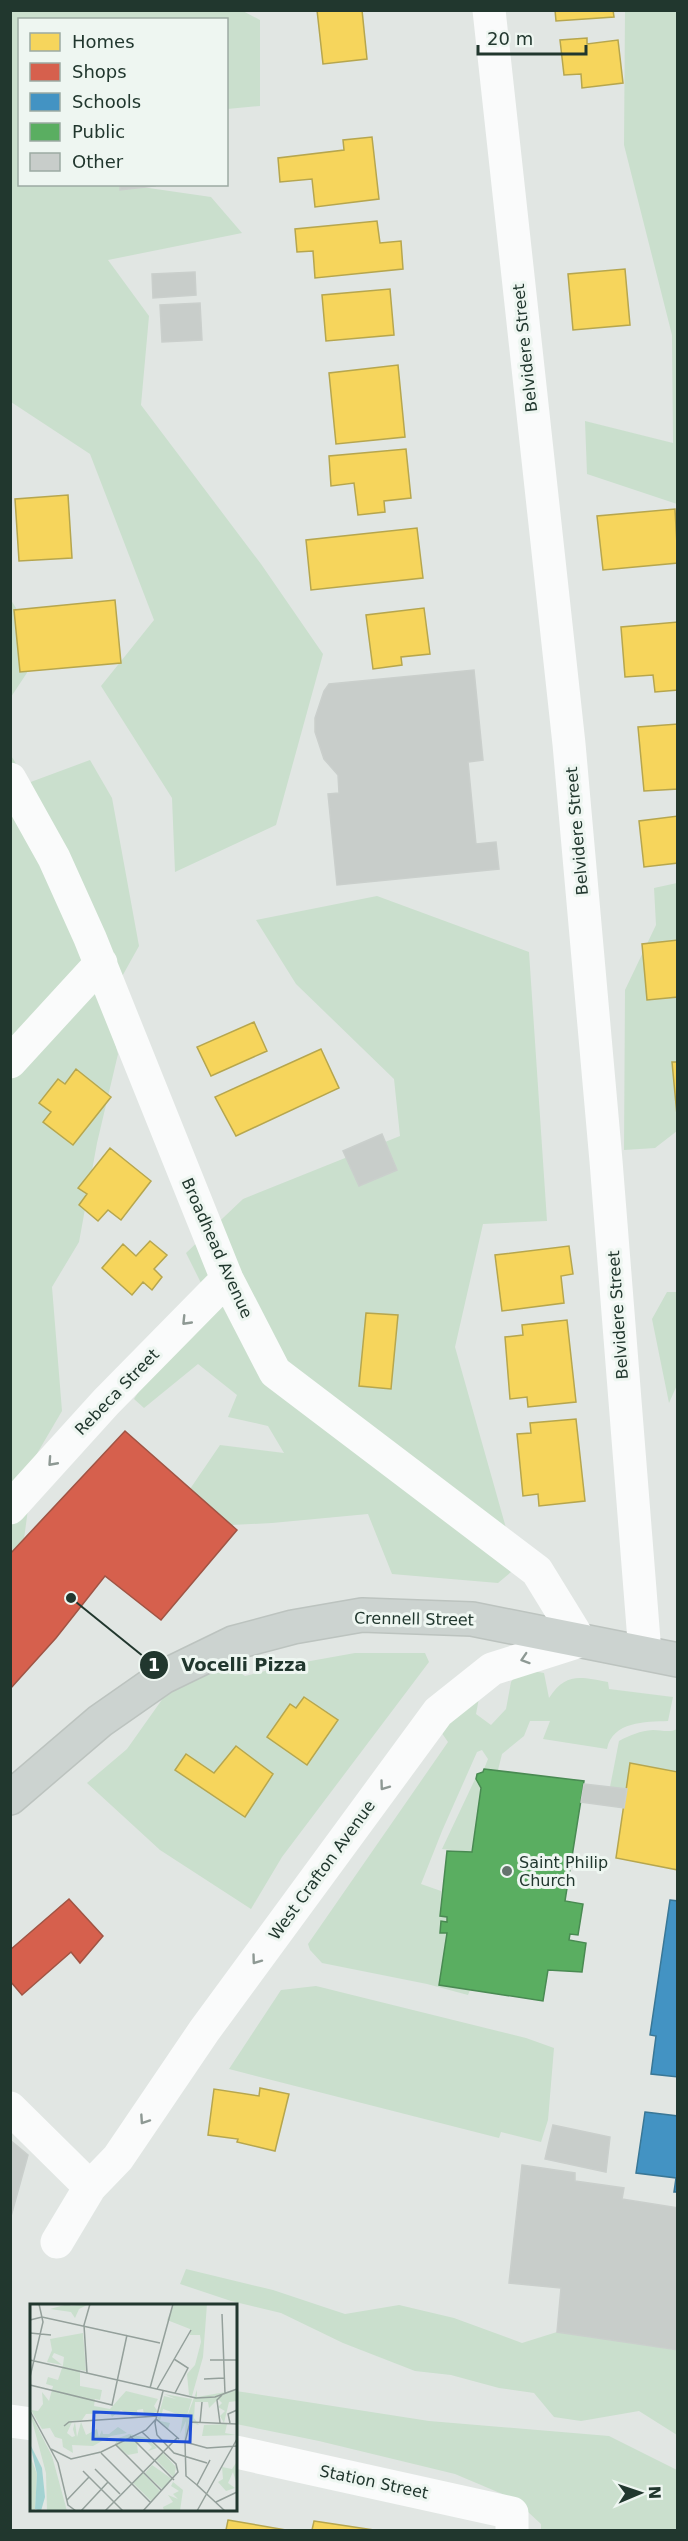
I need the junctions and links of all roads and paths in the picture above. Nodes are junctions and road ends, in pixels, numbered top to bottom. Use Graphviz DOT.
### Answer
graph roads {
  1 [pos="489,10"];
  2 [pos="10,779"];
  3 [pos="101,963"];
  4 [pos="10,1062"];
  5 [pos="227,1279"];
  6 [pos="10,1508"];
  7 [pos="580,1641"];
  8 [pos="645,1653"];
  9 [pos="678,1660"];
  10 [pos="10,1798"];
  11 [pos="10,2108"];
  12 [pos="90,2187"];
  13 [pos="57,2242"];
  14 [pos="10,2421"];
  15 [pos="30,2424"];
  16 [pos="237,2452"];
  17 [pos="512,2522"];
  1 -- 8 [label="street, Belvidere Street"];
  2 -- 3 [label="street, Broadhead Avenue"];
  3 -- 4 [label="street"];
  3 -- 5 [label="street, Broadhead Avenue"];
  5 -- 6 [label="street, Rebeca Street, one-way"];
  5 -- 7 [label="street, Broadhead Avenue"];
  7 -- 8 [label="main road, West Crafton Avenue"];
  7 -- 10 [label="main road, Crennell Street"];
  7 -- 12 [label="street, West Crafton Avenue, one-way"];
  8 -- 9 [label="main road, West Crafton Avenue"];
  11 -- 12 [label="street"];
  12 -- 13 [label="street, West Crafton Avenue"];
  14 -- 15 [label="street"];
  16 -- 17 [label="street, Station Street"];
}
